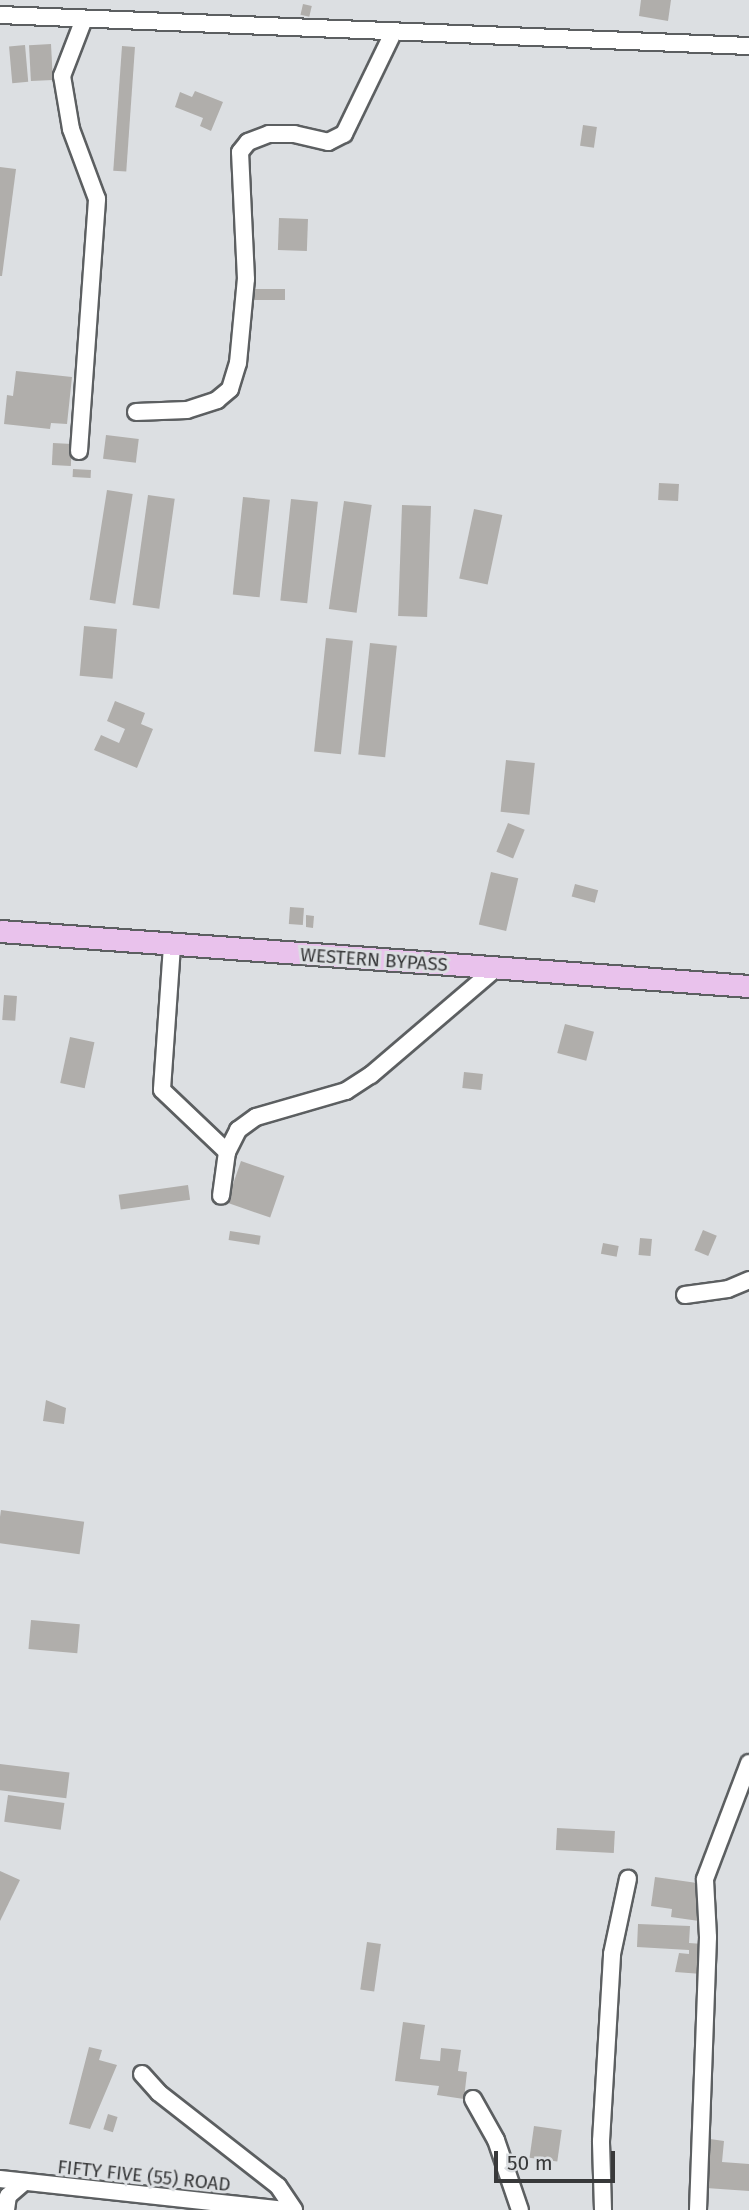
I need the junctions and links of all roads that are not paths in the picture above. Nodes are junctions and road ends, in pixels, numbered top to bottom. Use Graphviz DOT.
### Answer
graph roads {
  1 [pos="0,15"];
  2 [pos="84,19"];
  3 [pos="393,33"];
  4 [pos="749,46"];
  5 [pos="136,412"];
  6 [pos="79,451"];
  7 [pos="0,931"];
  8 [pos="172,946"];
  9 [pos="495,969"];
  10 [pos="749,986"];
  11 [pos="227,1152"];
  12 [pos="221,1196"];
  13 [pos="749,1280"];
  14 [pos="685,1295"];
  15 [pos="749,1763"];
  16 [pos="628,1879"];
  17 [pos="142,2074"];
  18 [pos="473,2099"];
  19 [pos="0,2179"];
  20 [pos="23,2183"];
  21 [pos="224,2208"];
  22 [pos="6,2210"];
  23 [pos="285,2210"];
  24 [pos="293,2210"];
  25 [pos="520,2210"];
  26 [pos="603,2210"];
  27 [pos="698,2210"];
  1 -- 2 [label="street"];
  2 -- 3 [label="street"];
  2 -- 6 [label="street"];
  3 -- 4 [label="street"];
  3 -- 5 [label="street"];
  7 -- 8 [label="main road, WESTERN BYPASS"];
  8 -- 9 [label="main road, WESTERN BYPASS"];
  8 -- 11 [label="street"];
  9 -- 10 [label="main road, WESTERN BYPASS"];
  9 -- 11 [label="street"];
  11 -- 12 [label="street"];
  13 -- 14 [label="street"];
  15 -- 27 [label="street"];
  16 -- 26 [label="street"];
  17 -- 24 [label="street"];
  18 -- 25 [label="street"];
  19 -- 20 [label="street, FIFTY FIVE (55) ROAD"];
  20 -- 21 [label="street, FIFTY FIVE (55) ROAD"];
  20 -- 22 [label="street"];
  21 -- 23 [label="street, FIFTY FIVE (55) ROAD"];
}
